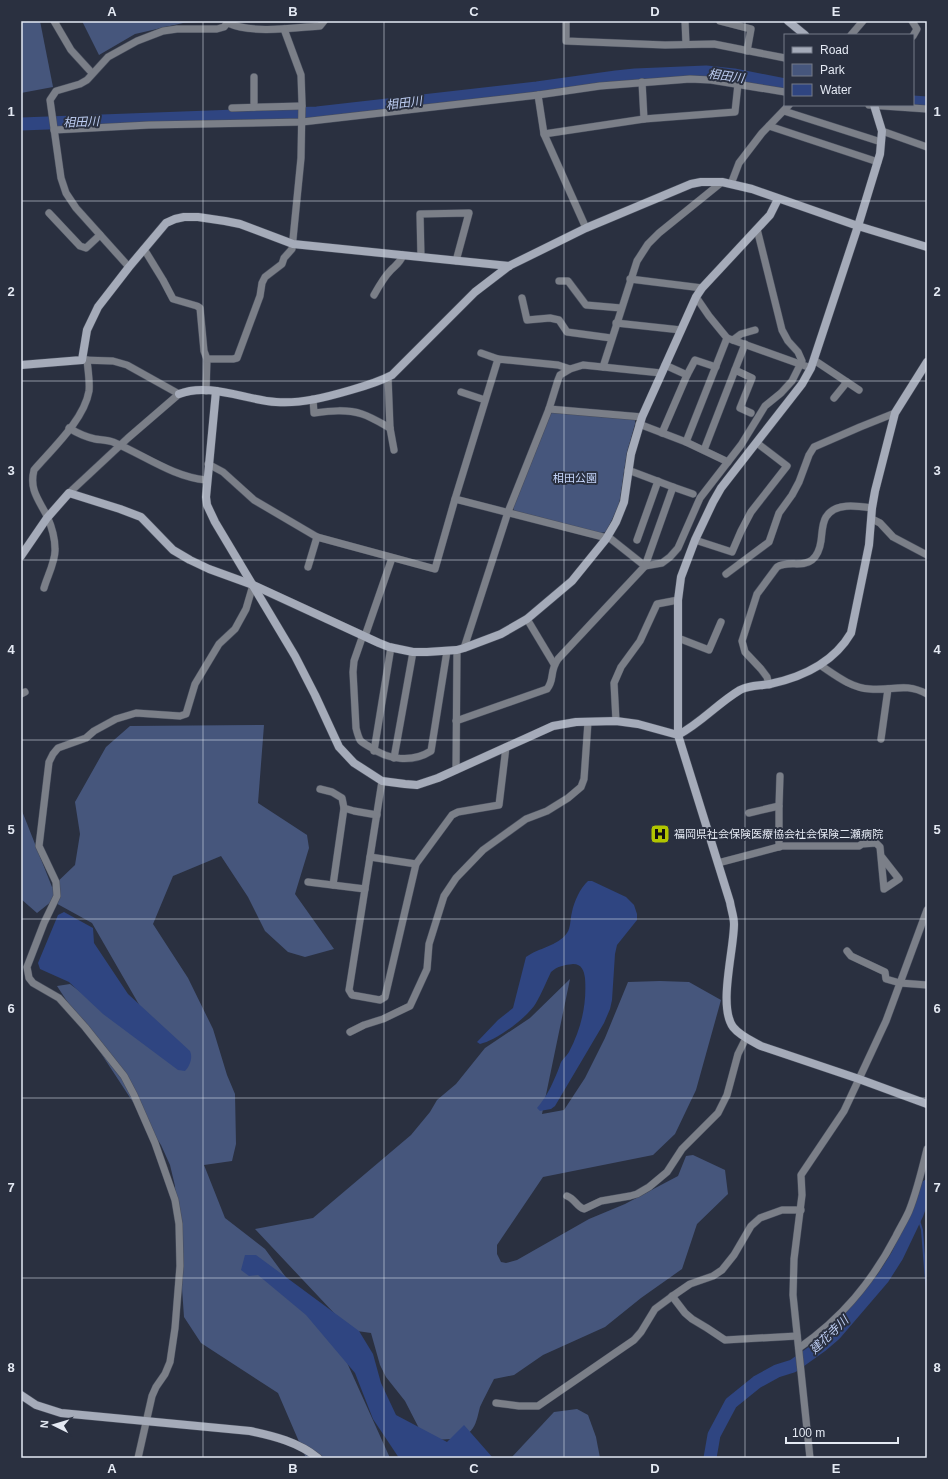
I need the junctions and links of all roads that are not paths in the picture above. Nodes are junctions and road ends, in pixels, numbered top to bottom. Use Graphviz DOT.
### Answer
graph roads {
  1 [pos="54,21"];
  2 [pos="324,21"];
  3 [pos="566,21"];
  4 [pos="685,21"];
  5 [pos="720,21"];
  6 [pos="788,21"];
  7 [pos="862,21"];
  8 [pos="912,21"];
  9 [pos="228,22"];
  10 [pos="284,29"];
  11 [pos="804,34"];
  12 [pos="852,34"];
  13 [pos="914,34"];
  14 [pos="686,44"];
  15 [pos="747,50"];
  16 [pos="784,58"];
  17 [pos="92,74"];
  18 [pos="254,77"];
  19 [pos="642,82"];
  20 [pos="738,84"];
  21 [pos="784,92"];
  22 [pos="538,95"];
  23 [pos="788,106"];
  24 [pos="873,106"];
  25 [pos="886,106"];
  26 [pos="254,107"];
  27 [pos="302,107"];
  28 [pos="232,108"];
  29 [pos="927,109"];
  30 [pos="784,111"];
  31 [pos="644,119"];
  32 [pos="302,120"];
  33 [pos="769,126"];
  34 [pos="54,129"];
  35 [pos="882,131"];
  36 [pos="544,134"];
  37 [pos="881,142"];
  38 [pos="927,147"];
  39 [pos="878,162"];
  40 [pos="722,182"];
  41 [pos="731,184"];
  42 [pos="778,199"];
  43 [pos="49,214"];
  44 [pos="858,226"];
  45 [pos="586,228"];
  46 [pos="757,229"];
  47 [pos="100,235"];
  48 [pos="293,244"];
  49 [pos="927,247"];
  50 [pos="144,249"];
  51 [pos="403,255"];
  52 [pos="421,257"];
  53 [pos="456,260"];
  54 [pos="509,266"];
  55 [pos="129,267"];
  56 [pos="630,279"];
  57 [pos="559,281"];
  58 [pos="702,288"];
  59 [pos="374,295"];
  60 [pos="696,297"];
  61 [pos="522,298"];
  62 [pos="621,308"];
  63 [pos="616,323"];
  64 [pos="681,330"];
  65 [pos="755,330"];
  66 [pos="611,338"];
  67 [pos="730,339"];
  68 [pos="745,344"];
  69 [pos="481,353"];
  70 [pos="207,359"];
  71 [pos="498,359"];
  72 [pos="85,360"];
  73 [pos="927,362"];
  74 [pos="813,364"];
  75 [pos="21,365"];
  76 [pos="665,365"];
  77 [pos="800,365"];
  78 [pos="603,367"];
  79 [pos="716,367"];
  80 [pos="570,369"];
  81 [pos="735,370"];
  82 [pos="661,373"];
  83 [pos="687,375"];
  84 [pos="388,377"];
  85 [pos="847,382"];
  86 [pos="859,390"];
  87 [pos="206,391"];
  88 [pos="216,391"];
  89 [pos="461,392"];
  90 [pos="179,394"];
  91 [pos="834,398"];
  92 [pos="313,399"];
  93 [pos="485,400"];
  94 [pos="549,409"];
  95 [pos="751,413"];
  96 [pos="895,413"];
  97 [pos="640,420"];
  98 [pos="69,428"];
  99 [pos="390,428"];
  100 [pos="662,433"];
  101 [pos="686,442"];
  102 [pos="757,443"];
  103 [pos="120,446"];
  104 [pos="394,450"];
  105 [pos="704,450"];
  106 [pos="728,462"];
  107 [pos="208,464"];
  108 [pos="628,470"];
  109 [pos="206,480"];
  110 [pos="658,481"];
  111 [pos="672,487"];
  112 [pos="69,493"];
  113 [pos="693,494"];
  114 [pos="455,499"];
  115 [pos="872,508"];
  116 [pos="508,512"];
  117 [pos="48,518"];
  118 [pos="872,519"];
  119 [pos="317,537"];
  120 [pos="606,539"];
  121 [pos="636,540"];
  122 [pos="695,540"];
  123 [pos="927,555"];
  124 [pos="21,556"];
  125 [pos="392,558"];
  126 [pos="645,566"];
  127 [pos="308,567"];
  128 [pos="726,574"];
  129 [pos="253,585"];
  130 [pos="44,588"];
  131 [pos="678,600"];
  132 [pos="527,619"];
  133 [pos="720,622"];
  134 [pos="364,636"];
  135 [pos="678,638"];
  136 [pos="391,647"];
  137 [pos="460,649"];
  138 [pos="448,651"];
  139 [pos="413,652"];
  140 [pos="554,664"];
  141 [pos="820,665"];
  142 [pos="769,685"];
  143 [pos="888,689"];
  144 [pos="927,694"];
  145 [pos="456,721"];
  146 [pos="616,721"];
  147 [pos="588,722"];
  148 [pos="678,735"];
  149 [pos="881,739"];
  150 [pos="506,747"];
  151 [pos="374,750"];
  152 [pos="394,758"];
  153 [pos="456,770"];
  154 [pos="780,776"];
  155 [pos="382,781"];
  156 [pos="320,789"];
  157 [pos="779,806"];
  158 [pos="344,808"];
  159 [pos="749,813"];
  160 [pos="377,815"];
  161 [pos="779,847"];
  162 [pos="881,856"];
  163 [pos="370,857"];
  164 [pos="718,863"];
  165 [pos="416,864"];
  166 [pos="308,882"];
  167 [pos="333,885"];
  168 [pos="365,889"];
  169 [pos="927,910"];
  170 [pos="847,951"];
  171 [pos="900,983"];
  172 [pos="927,985"];
  173 [pos="350,1032"];
  174 [pos="746,1038"];
  175 [pos="858,1078"];
  176 [pos="927,1104"];
  177 [pos="927,1149"];
  178 [pos="567,1196"];
  179 [pos="801,1210"];
  180 [pos="672,1296"];
  181 [pos="797,1336"];
  182 [pos="799,1348"];
  183 [pos="21,1395"];
  184 [pos="496,1403"];
  185 [pos="146,1420"];
  186 [pos="138,1458"];
  187 [pos="318,1458"];
  188 [pos="810,1458"];
  1 -- 17 [label="street"];
  2 -- 10 [label="street"];
  3 -- 14 [label="street"];
  4 -- 14 [label="street"];
  5 -- 15 [label="street"];
  6 -- 11 [label="street"];
  7 -- 12 [label="street"];
  8 -- 13 [label="street"];
  9 -- 10 [label="street"];
  9 -- 17 [label="street"];
  10 -- 27 [label="street"];
  14 -- 15 [label="street"];
  15 -- 16 [label="street"];
  17 -- 34 [label="street"];
  18 -- 26 [label="street"];
  19 -- 20 [label="street"];
  19 -- 22 [label="street"];
  19 -- 31 [label="street"];
  20 -- 21 [label="street"];
  20 -- 31 [label="street"];
  22 -- 32 [label="street"];
  22 -- 36 [label="street"];
  23 -- 30 [label="street"];
  24 -- 35 [label="street"];
  25 -- 29 [label="street"];
  26 -- 27 [label="street"];
  26 -- 28 [label="street"];
  27 -- 32 [label="street"];
  30 -- 33 [label="street"];
  30 -- 37 [label="street"];
  31 -- 36 [label="street"];
  32 -- 34 [label="street"];
  32 -- 48 [label="street"];
  33 -- 39 [label="street"];
  33 -- 41 [label="street"];
  34 -- 47 [label="street"];
  35 -- 37 [label="street"];
  35 -- 38 [label="street"];
  36 -- 45 [label="street"];
  37 -- 39 [label="street"];
  39 -- 44 [label="street"];
  40 -- 41 [label="street"];
  40 -- 45 [label="street"];
  40 -- 56 [label="street"];
  41 -- 42 [label="street"];
  42 -- 44 [label="street"];
  42 -- 46 [label="street"];
  43 -- 47 [label="street"];
  44 -- 49 [label="street"];
  44 -- 74 [label="street"];
  45 -- 54 [label="street"];
  46 -- 58 [label="street"];
  46 -- 77 [label="street"];
  47 -- 55 [label="street"];
  48 -- 50 [label="street"];
  48 -- 51 [label="street"];
  48 -- 70 [label="street"];
  50 -- 55 [label="street"];
  50 -- 70 [label="street"];
  51 -- 52 [label="street"];
  51 -- 59 [label="street"];
  52 -- 53 [label="street"];
  52 -- 53 [label="street"];
  53 -- 54 [label="street"];
  54 -- 84 [label="street"];
  55 -- 72 [label="street"];
  56 -- 58 [label="street"];
  56 -- 62 [label="street"];
  57 -- 62 [label="street"];
  58 -- 60 [label="street"];
  60 -- 64 [label="street"];
  60 -- 67 [label="street"];
  61 -- 66 [label="street"];
  62 -- 63 [label="street"];
  63 -- 64 [label="street"];
  63 -- 66 [label="street"];
  64 -- 76 [label="street"];
  65 -- 67 [label="street"];
  66 -- 78 [label="street"];
  67 -- 68 [label="street"];
  67 -- 79 [label="street"];
  68 -- 77 [label="street"];
  68 -- 81 [label="street"];
  69 -- 71 [label="street"];
  70 -- 87 [label="street"];
  71 -- 80 [label="street"];
  71 -- 93 [label="street"];
  72 -- 75 [label="street"];
  72 -- 90 [label="street"];
  72 -- 98 [label="street"];
  73 -- 96 [label="street"];
  74 -- 77 [label="street"];
  74 -- 85 [label="street"];
  74 -- 102 [label="street"];
  76 -- 82 [label="street"];
  76 -- 83 [label="street"];
  77 -- 106 [label="street"];
  78 -- 80 [label="street"];
  78 -- 82 [label="street"];
  79 -- 83 [label="street"];
  79 -- 101 [label="street"];
  80 -- 94 [label="street"];
  81 -- 95 [label="street"];
  81 -- 105 [label="street"];
  82 -- 97 [label="street"];
  83 -- 100 [label="street"];
  84 -- 92 [label="street"];
  84 -- 99 [label="street"];
  85 -- 86 [label="street"];
  85 -- 91 [label="street"];
  87 -- 88 [label="street"];
  87 -- 90 [label="street"];
  88 -- 92 [label="street"];
  88 -- 107 [label="street"];
  89 -- 93 [label="street"];
  90 -- 103 [label="street"];
  92 -- 99 [label="street"];
  93 -- 114 [label="street"];
  94 -- 97 [label="street"];
  94 -- 116 [label="street"];
  96 -- 115 [label="street"];
  96 -- 128 [label="street"];
  97 -- 100 [label="street"];
  97 -- 108 [label="street"];
  98 -- 103 [label="street"];
  98 -- 117 [label="street"];
  99 -- 104 [label="street"];
  100 -- 101 [label="street"];
  101 -- 105 [label="street"];
  102 -- 122 [label="street"];
  102 -- 122 [label="street"];
  103 -- 109 [label="street"];
  103 -- 112 [label="street"];
  105 -- 106 [label="street"];
  106 -- 126 [label="street"];
  107 -- 109 [label="street"];
  107 -- 119 [label="street"];
  108 -- 110 [label="street"];
  108 -- 120 [label="street"];
  109 -- 129 [label="street"];
  110 -- 111 [label="street"];
  110 -- 121 [label="street"];
  111 -- 113 [label="street"];
  111 -- 126 [label="street"];
  112 -- 117 [label="street"];
  112 -- 129 [label="street"];
  114 -- 116 [label="street"];
  114 -- 125 [label="street"];
  115 -- 118 [label="street"];
  115 -- 142 [label="street"];
  116 -- 120 [label="street"];
  116 -- 137 [label="street"];
  117 -- 124 [label="street"];
  117 -- 130 [label="street"];
  118 -- 123 [label="street"];
  118 -- 141 [label="street"];
  119 -- 125 [label="street"];
  119 -- 127 [label="street"];
  120 -- 126 [label="street"];
  120 -- 132 [label="street"];
  122 -- 131 [label="street"];
  125 -- 134 [label="street"];
  126 -- 140 [label="street"];
  129 -- 134 [label="street"];
  129 -- 155 [label="street"];
  129 -- 185 [label="street"];
  131 -- 135 [label="street"];
  131 -- 146 [label="street"];
  132 -- 137 [label="street"];
  132 -- 140 [label="street"];
  133 -- 135 [label="street"];
  134 -- 136 [label="street"];
  134 -- 151 [label="street"];
  135 -- 148 [label="street"];
  136 -- 139 [label="street"];
  136 -- 151 [label="street"];
  137 -- 138 [label="street"];
  137 -- 145 [label="street"];
  138 -- 139 [label="street"];
  138 -- 152 [label="street"];
  139 -- 152 [label="street"];
  140 -- 145 [label="street"];
  141 -- 142 [label="street"];
  141 -- 143 [label="street"];
  142 -- 148 [label="street"];
  143 -- 144 [label="street"];
  143 -- 149 [label="street"];
  145 -- 153 [label="street"];
  146 -- 147 [label="street"];
  146 -- 148 [label="street"];
  147 -- 150 [label="street"];
  147 -- 173 [label="street"];
  148 -- 164 [label="street"];
  150 -- 153 [label="street"];
  150 -- 165 [label="street"];
  151 -- 152 [label="street"];
  153 -- 155 [label="street"];
  154 -- 157 [label="street"];
  155 -- 160 [label="street"];
  156 -- 158 [label="street"];
  157 -- 159 [label="street"];
  157 -- 161 [label="street"];
  158 -- 160 [label="street"];
  158 -- 167 [label="street"];
  160 -- 163 [label="street"];
  161 -- 162 [label="street"];
  161 -- 164 [label="street"];
  163 -- 165 [label="street"];
  163 -- 168 [label="street"];
  164 -- 174 [label="street"];
  165 -- 168 [label="street"];
  166 -- 167 [label="street"];
  167 -- 168 [label="street"];
  169 -- 171 [label="street"];
  170 -- 171 [label="street"];
  171 -- 172 [label="street"];
  171 -- 175 [label="street"];
  174 -- 175 [label="street"];
  174 -- 178 [label="street"];
  175 -- 176 [label="street"];
  175 -- 179 [label="street"];
  177 -- 182 [label="street"];
  179 -- 180 [label="street"];
  179 -- 181 [label="street"];
  180 -- 181 [label="street"];
  180 -- 184 [label="street"];
  181 -- 182 [label="street"];
  182 -- 188 [label="street"];
  183 -- 185 [label="street"];
  185 -- 186 [label="street"];
  185 -- 187 [label="street"];
}
